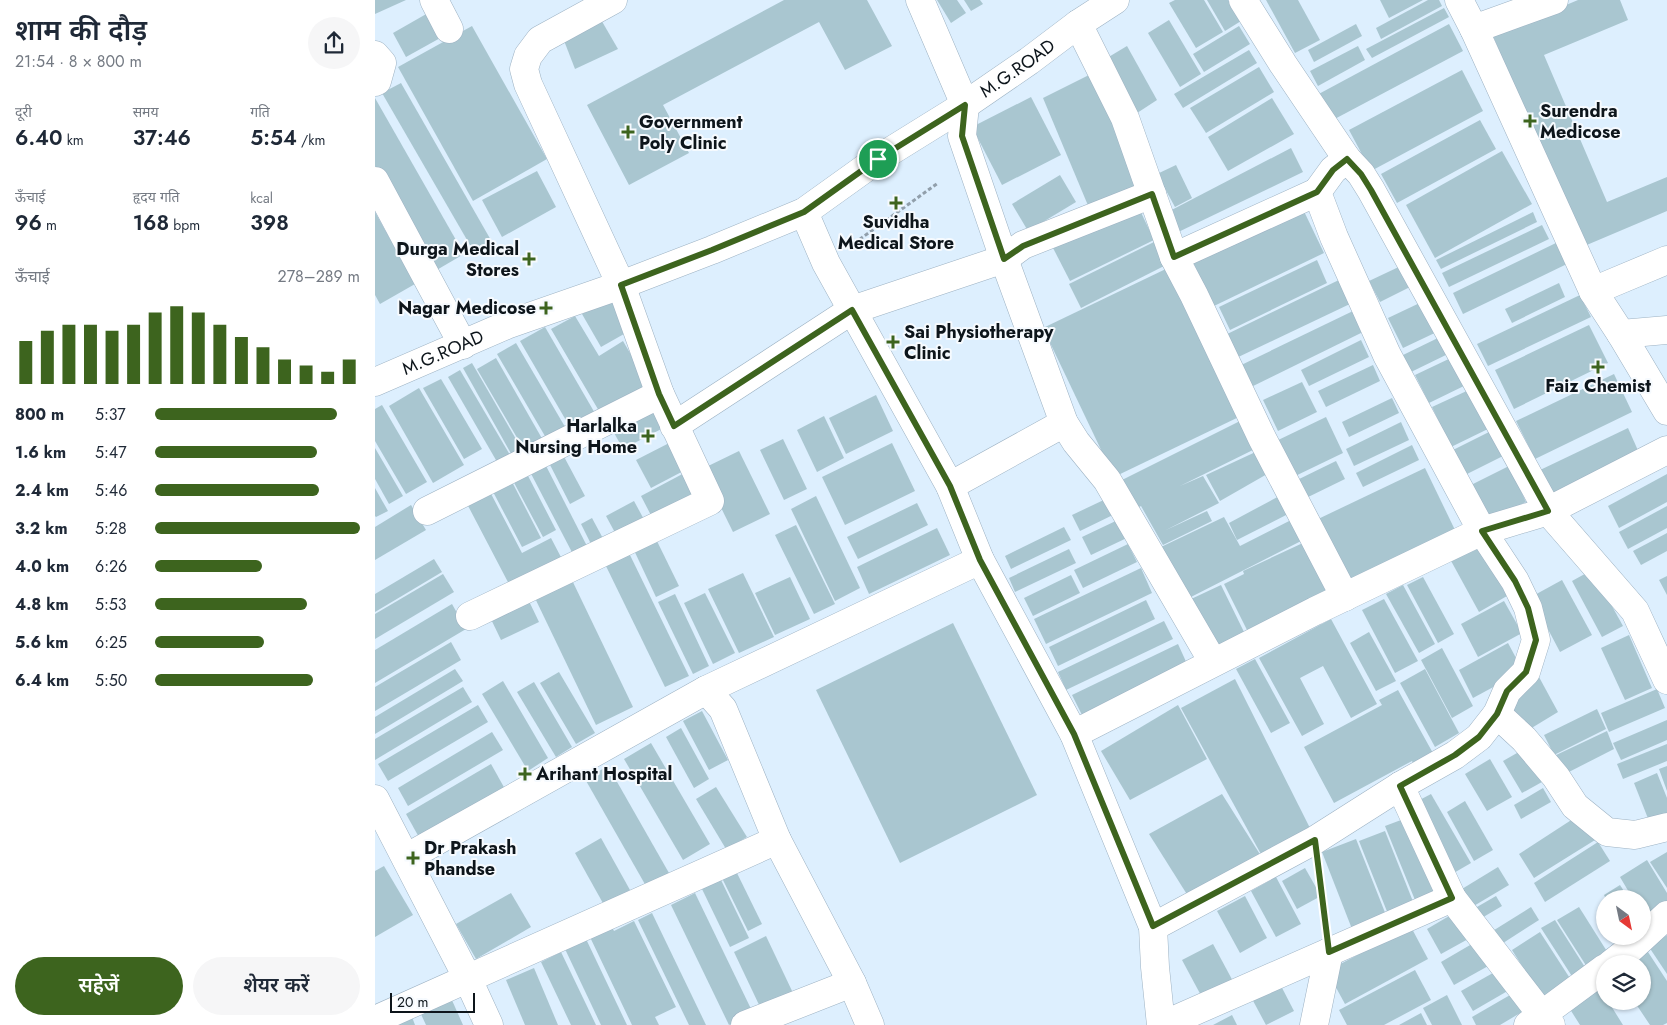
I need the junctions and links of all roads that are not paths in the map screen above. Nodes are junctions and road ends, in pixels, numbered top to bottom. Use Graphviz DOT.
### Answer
graph roads {
  1 [pos="434,0"];
  2 [pos="613,0"];
  3 [pos="921,0"];
  4 [pos="1115,0"];
  5 [pos="1243,0"];
  6 [pos="1459,0"];
  7 [pos="1554,0"];
  8 [pos="1078,24"];
  9 [pos="449,29"];
  10 [pos="1474,29"];
  11 [pos="375,55"];
  12 [pos="375,82"];
  13 [pos="965,105"];
  14 [pos="1347,159"];
  15 [pos="375,182"];
  16 [pos="1317,192"];
  17 [pos="1152,194"];
  18 [pos="804,212"];
  19 [pos="1174,257"];
  20 [pos="1004,259"];
  21 [pos="1667,260"];
  22 [pos="621,285"];
  23 [pos="1593,291"];
  24 [pos="852,310"];
  25 [pos="1667,330"];
  26 [pos="1621,334"];
  27 [pos="463,345"];
  28 [pos="375,382"];
  29 [pos="659,394"];
  30 [pos="1667,411"];
  31 [pos="1064,423"];
  32 [pos="674,426"];
  33 [pos="1667,450"];
  34 [pos="950,486"];
  35 [pos="427,511"];
  36 [pos="1548,511"];
  37 [pos="1482,531"];
  38 [pos="980,560"];
  39 [pos="1345,597"];
  40 [pos="470,616"];
  41 [pos="1213,662"];
  42 [pos="1667,680"];
  43 [pos="706,690"];
  44 [pos="1497,714"];
  45 [pos="1074,734"];
  46 [pos="1400,786"];
  47 [pos="375,799"];
  48 [pos="1667,827"];
  49 [pos="777,840"];
  50 [pos="406,858"];
  51 [pos="1452,898"];
  52 [pos="1667,915"];
  53 [pos="1153,926"];
  54 [pos="1329,952"];
  55 [pos="1623,955"];
  56 [pos="1596,975"];
  57 [pos="467,977"];
  58 [pos="852,983"];
  59 [pos="375,1020"];
  60 [pos="1540,1022"];
  61 [pos="489,1025"];
  62 [pos="745,1025"];
  63 [pos="870,1025"];
  64 [pos="1162,1025"];
  65 [pos="1314,1025"];
  1 -- 9 [label="street"];
  2 -- 22 [label="street"];
  3 -- 13 [label="street"];
  4 -- 8 [label="street, M.G.ROAD"];
  5 -- 14 [label="street"];
  6 -- 10 [label="street"];
  7 -- 10 [label="street"];
  8 -- 13 [label="street, M.G.ROAD"];
  8 -- 17 [label="street"];
  10 -- 23 [label="street"];
  11 -- 12 [label="street"];
  13 -- 18 [label="street, M.G.ROAD"];
  13 -- 20 [label="street"];
  14 -- 16 [label="street"];
  14 -- 36 [label="street"];
  15 -- 27 [label="street"];
  16 -- 19 [label="street"];
  16 -- 37 [label="street"];
  17 -- 19 [label="street"];
  17 -- 20 [label="street"];
  18 -- 22 [label="street, M.G.ROAD"];
  18 -- 24 [label="street"];
  19 -- 39 [label="street"];
  20 -- 24 [label="street"];
  20 -- 31 [label="street"];
  21 -- 23 [label="street"];
  22 -- 27 [label="street, M.G.ROAD"];
  22 -- 29 [label="street"];
  23 -- 26 [label="street"];
  24 -- 32 [label="street"];
  24 -- 34 [label="street"];
  25 -- 26 [label="street"];
  26 -- 30 [label="street"];
  27 -- 28 [label="street, M.G.ROAD"];
  29 -- 32 [label="street"];
  29 -- 35 [label="street"];
  31 -- 34 [label="street"];
  31 -- 41 [label="street"];
  32 -- 40 [label="street"];
  33 -- 36 [label="street"];
  34 -- 38 [label="street"];
  36 -- 37 [label="street"];
  36 -- 42 [label="street"];
  37 -- 39 [label="street"];
  37 -- 44 [label="street"];
  38 -- 43 [label="street"];
  38 -- 45 [label="street"];
  39 -- 41 [label="street"];
  41 -- 45 [label="street"];
  43 -- 49 [label="street"];
  43 -- 50 [label="street"];
  44 -- 46 [label="street"];
  44 -- 48 [label="street"];
  45 -- 53 [label="street"];
  46 -- 51 [label="street"];
  46 -- 53 [label="street"];
  47 -- 50 [label="street"];
  49 -- 57 [label="street"];
  49 -- 58 [label="street"];
  50 -- 57 [label="street"];
  51 -- 54 [label="street"];
  51 -- 60 [label="street"];
  52 -- 55 [label="street"];
  53 -- 64 [label="street"];
  54 -- 64 [label="street"];
  54 -- 65 [label="street"];
  56 -- 60 [label="street"];
  57 -- 59 [label="street"];
  57 -- 61 [label="street"];
  58 -- 62 [label="street"];
  58 -- 63 [label="street"];
}
